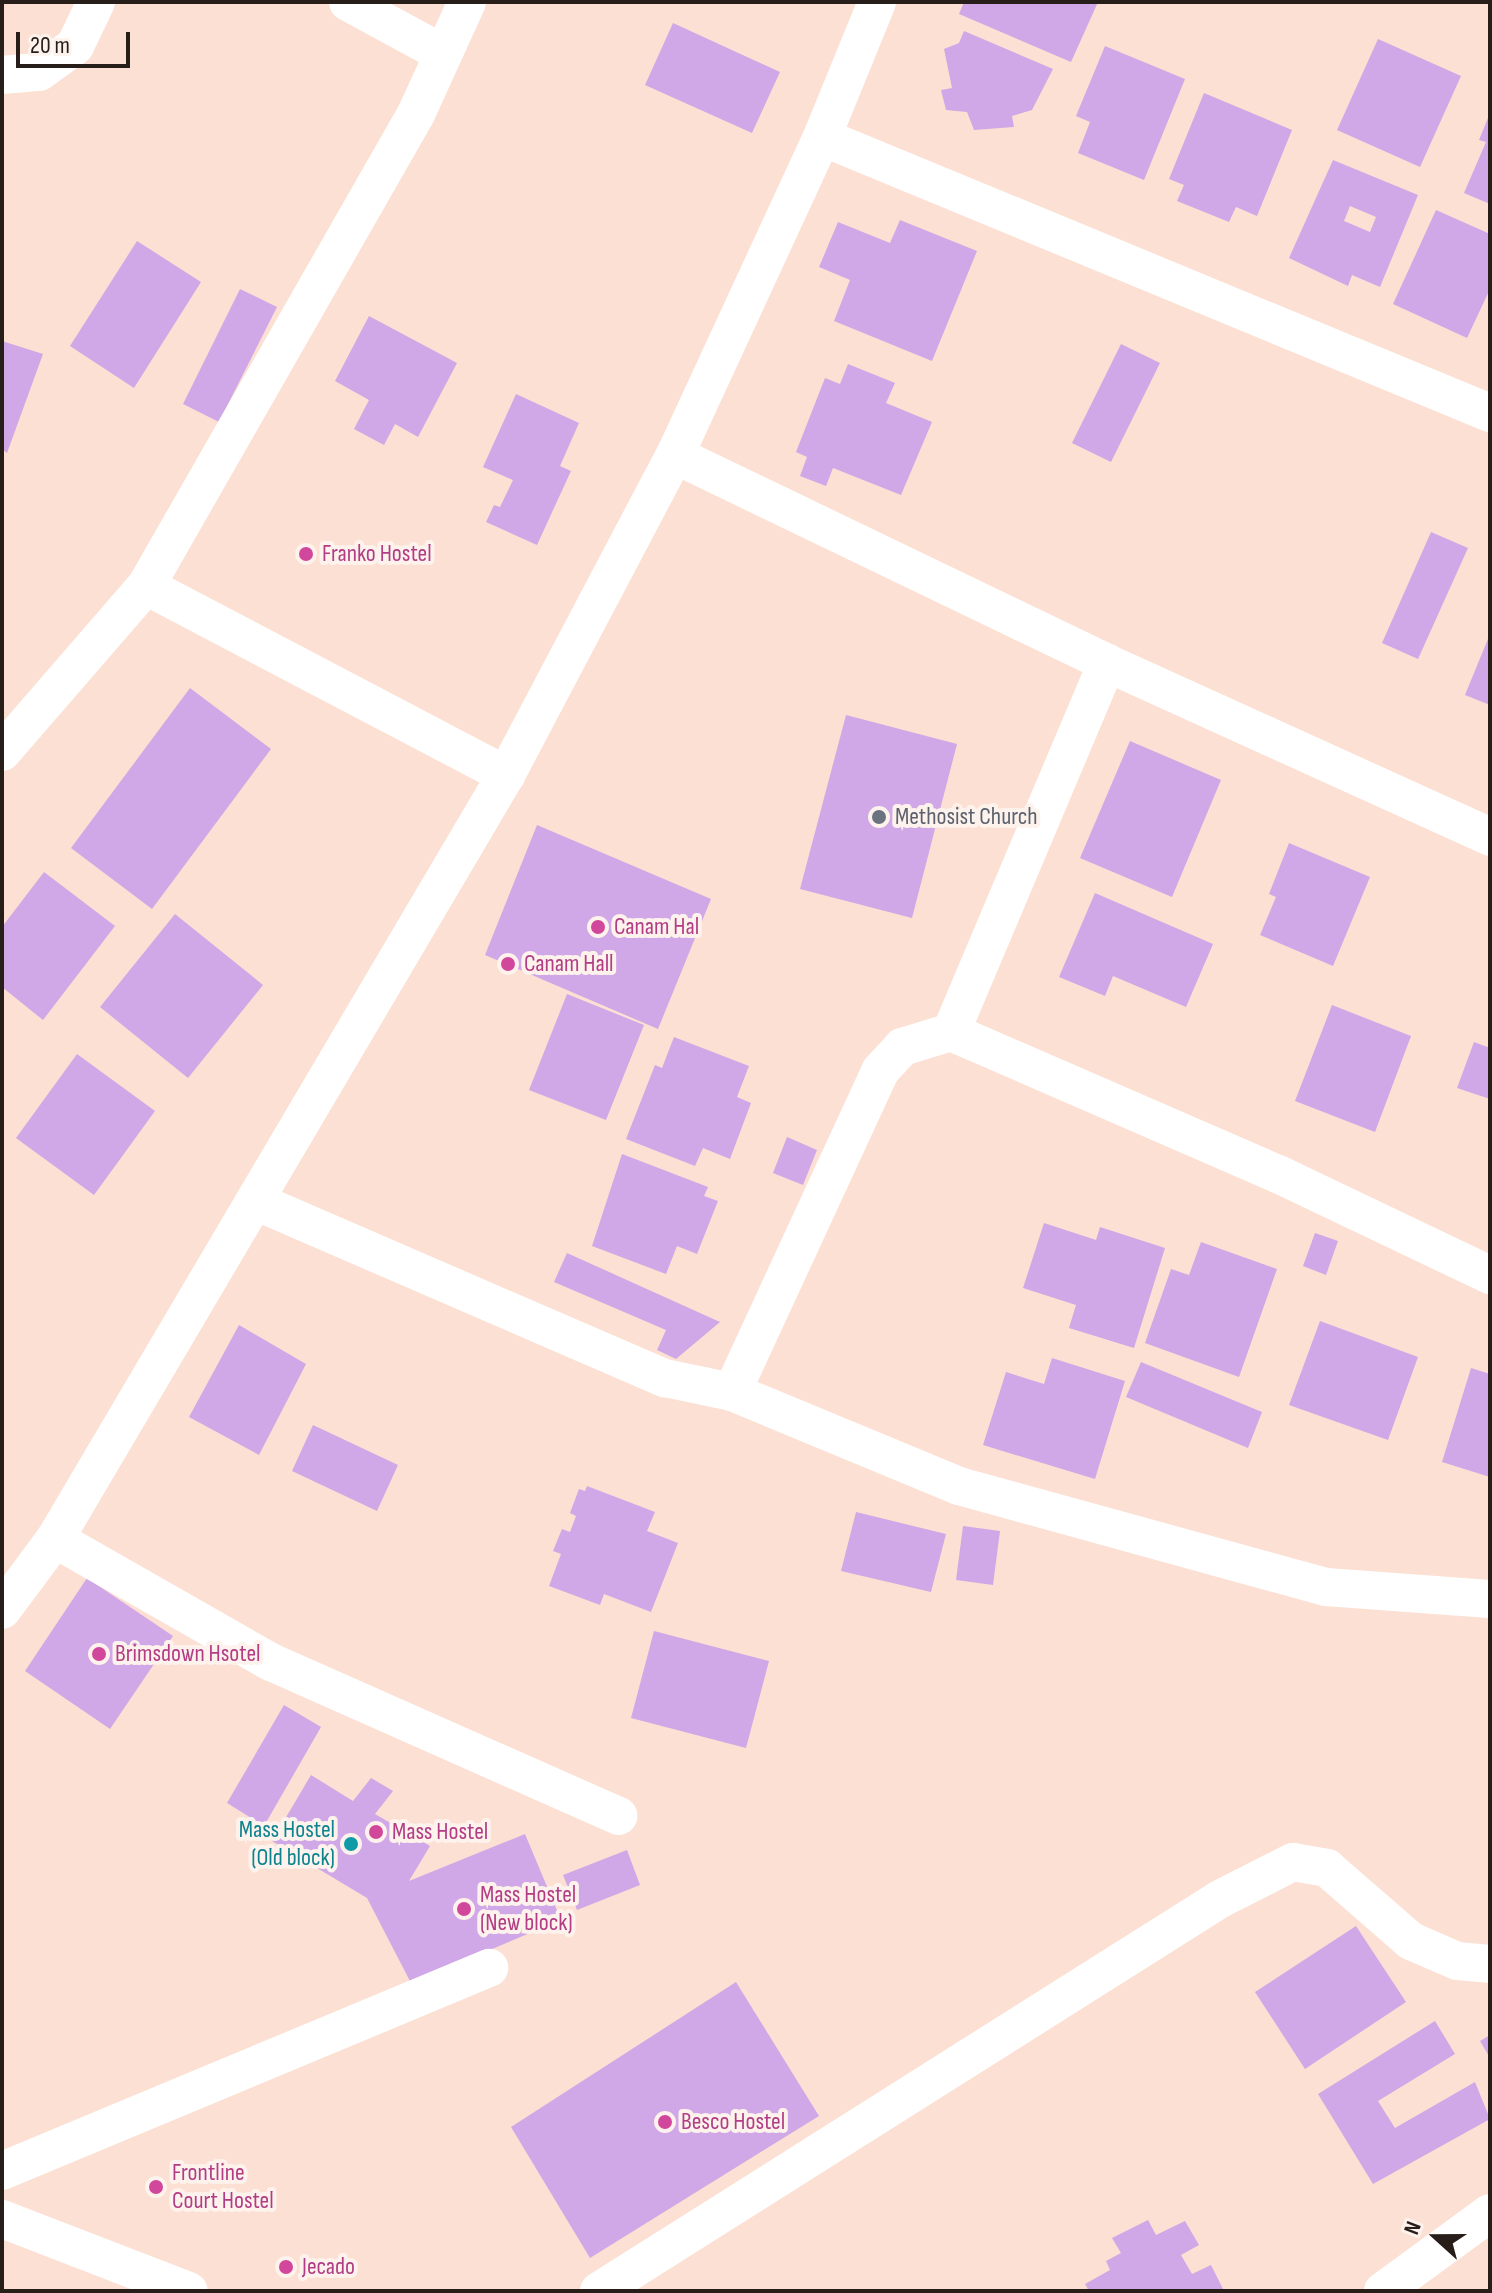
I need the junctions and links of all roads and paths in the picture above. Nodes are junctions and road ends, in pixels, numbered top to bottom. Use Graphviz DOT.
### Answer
graph roads {
  1 [pos="96,2"];
  2 [pos="348,2"];
  3 [pos="467,2"];
  4 [pos="877,2"];
  5 [pos="442,53"];
  6 [pos="2,75"];
  7 [pos="822,137"];
  8 [pos="1490,413"];
  9 [pos="675,455"];
  10 [pos="146,586"];
  11 [pos="1107,663"];
  12 [pos="18,710"];
  13 [pos="2,752"];
  14 [pos="506,775"];
  15 [pos="1490,837"];
  16 [pos="951,1032"];
  17 [pos="255,1201"];
  18 [pos="1490,1275"];
  19 [pos="732,1392"];
  20 [pos="55,1539"];
  21 [pos="1490,1599"];
  22 [pos="2,1610"];
  23 [pos="618,1816"];
  24 [pos="1490,1964"];
  25 [pos="489,1968"];
  26 [pos="2,2171"];
  27 [pos="1490,2213"];
  28 [pos="2,2219"];
  29 [pos="189,2291"];
  30 [pos="599,2291"];
  31 [pos="1383,2291"];
  1 -- 6 [label="street"];
  2 -- 5 [label="street"];
  3 -- 5 [label="street"];
  4 -- 7 [label="street"];
  5 -- 10 [label="street"];
  7 -- 8 [label="street"];
  7 -- 9 [label="street"];
  9 -- 11 [label="street"];
  9 -- 14 [label="street"];
  10 -- 12 [label="street"];
  10 -- 14 [label="street"];
  11 -- 15 [label="street"];
  11 -- 16 [label="street"];
  12 -- 13 [label="street"];
  14 -- 17 [label="street"];
  16 -- 18 [label="street"];
  16 -- 19 [label="street"];
  17 -- 19 [label="street"];
  17 -- 20 [label="street"];
  19 -- 21 [label="street"];
  20 -- 22 [label="street"];
  20 -- 23 [label="street"];
  24 -- 30 [label="street"];
  25 -- 26 [label="street"];
  27 -- 31 [label="street"];
  28 -- 29 [label="street"];
}
